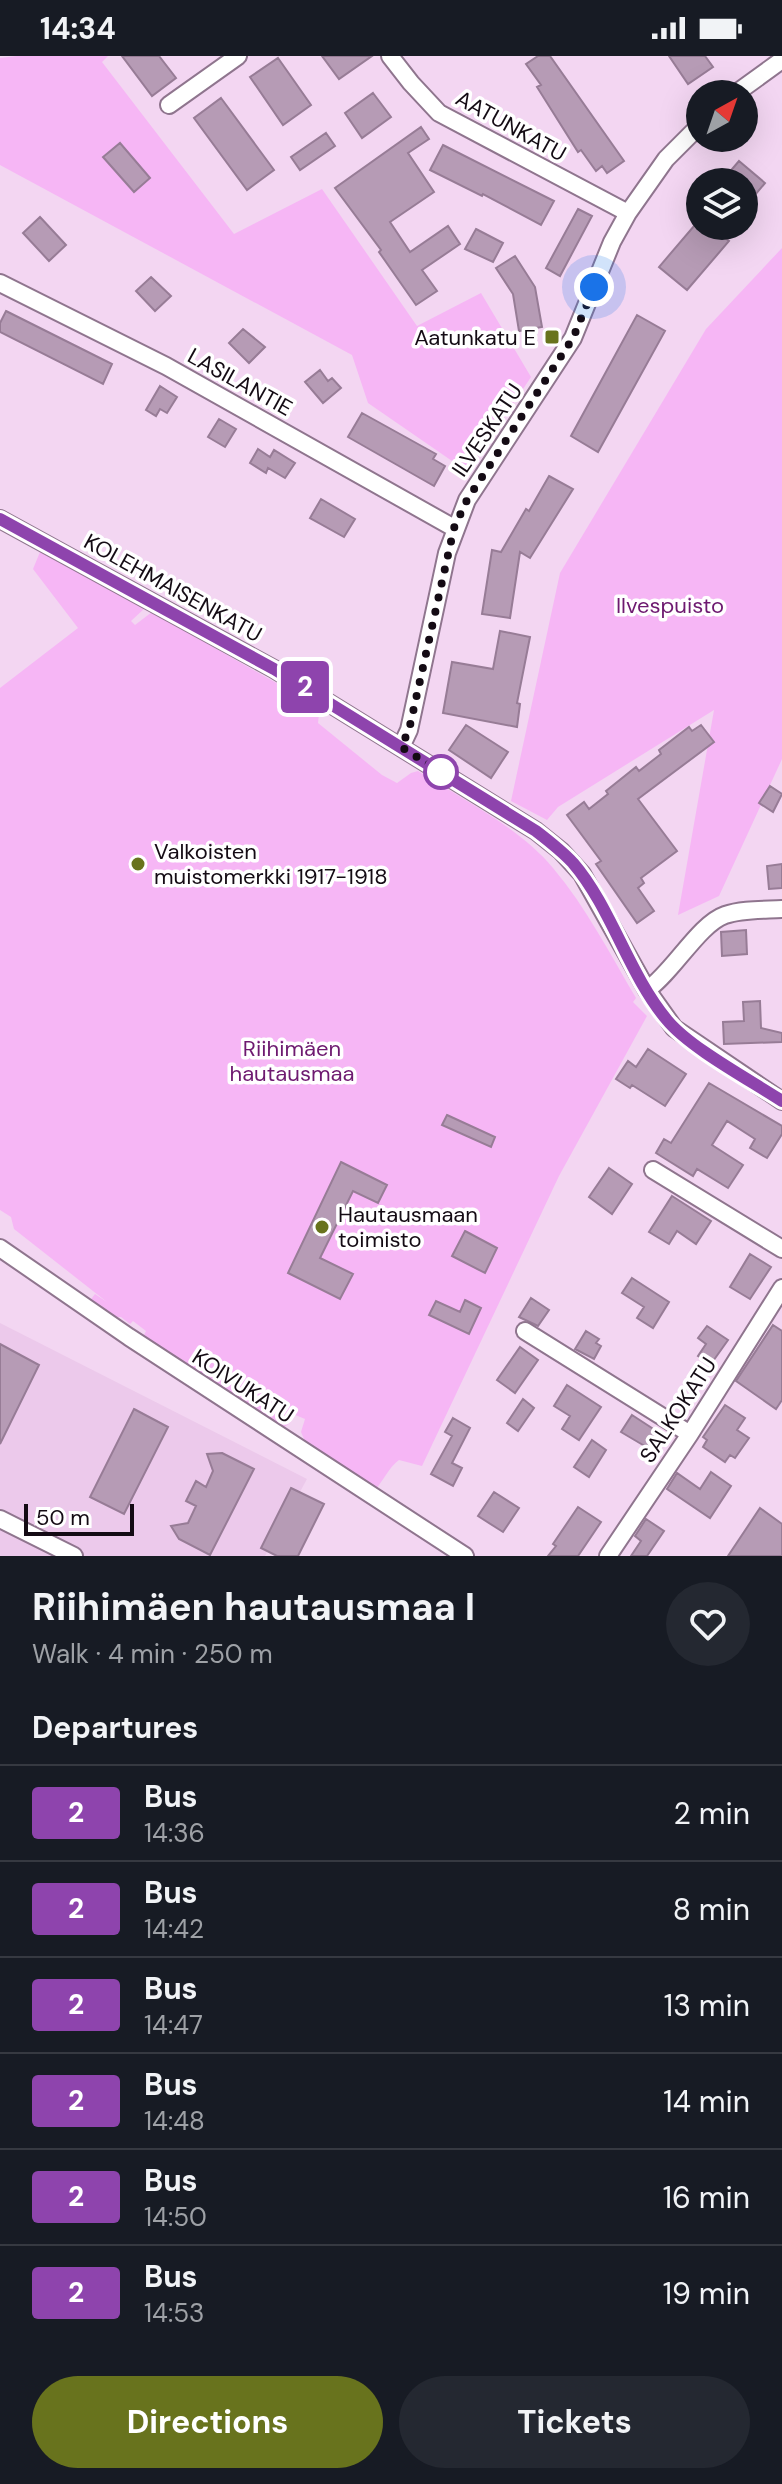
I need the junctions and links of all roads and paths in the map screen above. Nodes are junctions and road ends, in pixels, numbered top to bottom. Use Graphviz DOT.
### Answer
graph roads {
  1 [pos="238,56"];
  2 [pos="390,56"];
  3 [pos="777,60"];
  4 [pos="752,80"];
  5 [pos="169,105"];
  6 [pos="686,139"];
  7 [pos="628,213"];
  8 [pos="0,283"];
  9 [pos="0,519"];
  10 [pos="454,528"];
  11 [pos="401,747"];
  12 [pos="782,909"];
  13 [pos="647,990"];
  14 [pos="782,1101"];
  15 [pos="653,1170"];
  16 [pos="0,1248"];
  17 [pos="782,1249"];
  18 [pos="782,1288"];
  19 [pos="525,1331"];
  20 [pos="690,1434"];
  21 [pos="0,1519"];
  22 [pos="74,1556"];
  23 [pos="465,1556"];
  24 [pos="608,1556"];
  1 -- 5 [label="street"];
  2 -- 7 [label="street, AATUNKATU"];
  3 -- 4 [label="street"];
  6 -- 7 [label="street, ILVESKATU"];
  7 -- 10 [label="street, ILVESKATU"];
  8 -- 10 [label="street, LASILANTIE"];
  9 -- 11 [label="street, KOLEHMAISENKATU"];
  10 -- 11 [label="street, ILVESKATU"];
  11 -- 13 [label="street, KOLEHMAISENKATU"];
  12 -- 13 [label="street"];
  13 -- 14 [label="street, KOLEHMAISENKATU"];
  15 -- 17 [label="street"];
  16 -- 23 [label="street, KOIVUKATU"];
  18 -- 20 [label="street, SALKOKATU"];
  19 -- 20 [label="street"];
  20 -- 24 [label="street, SALKOKATU"];
  21 -- 22 [label="street"];
}
